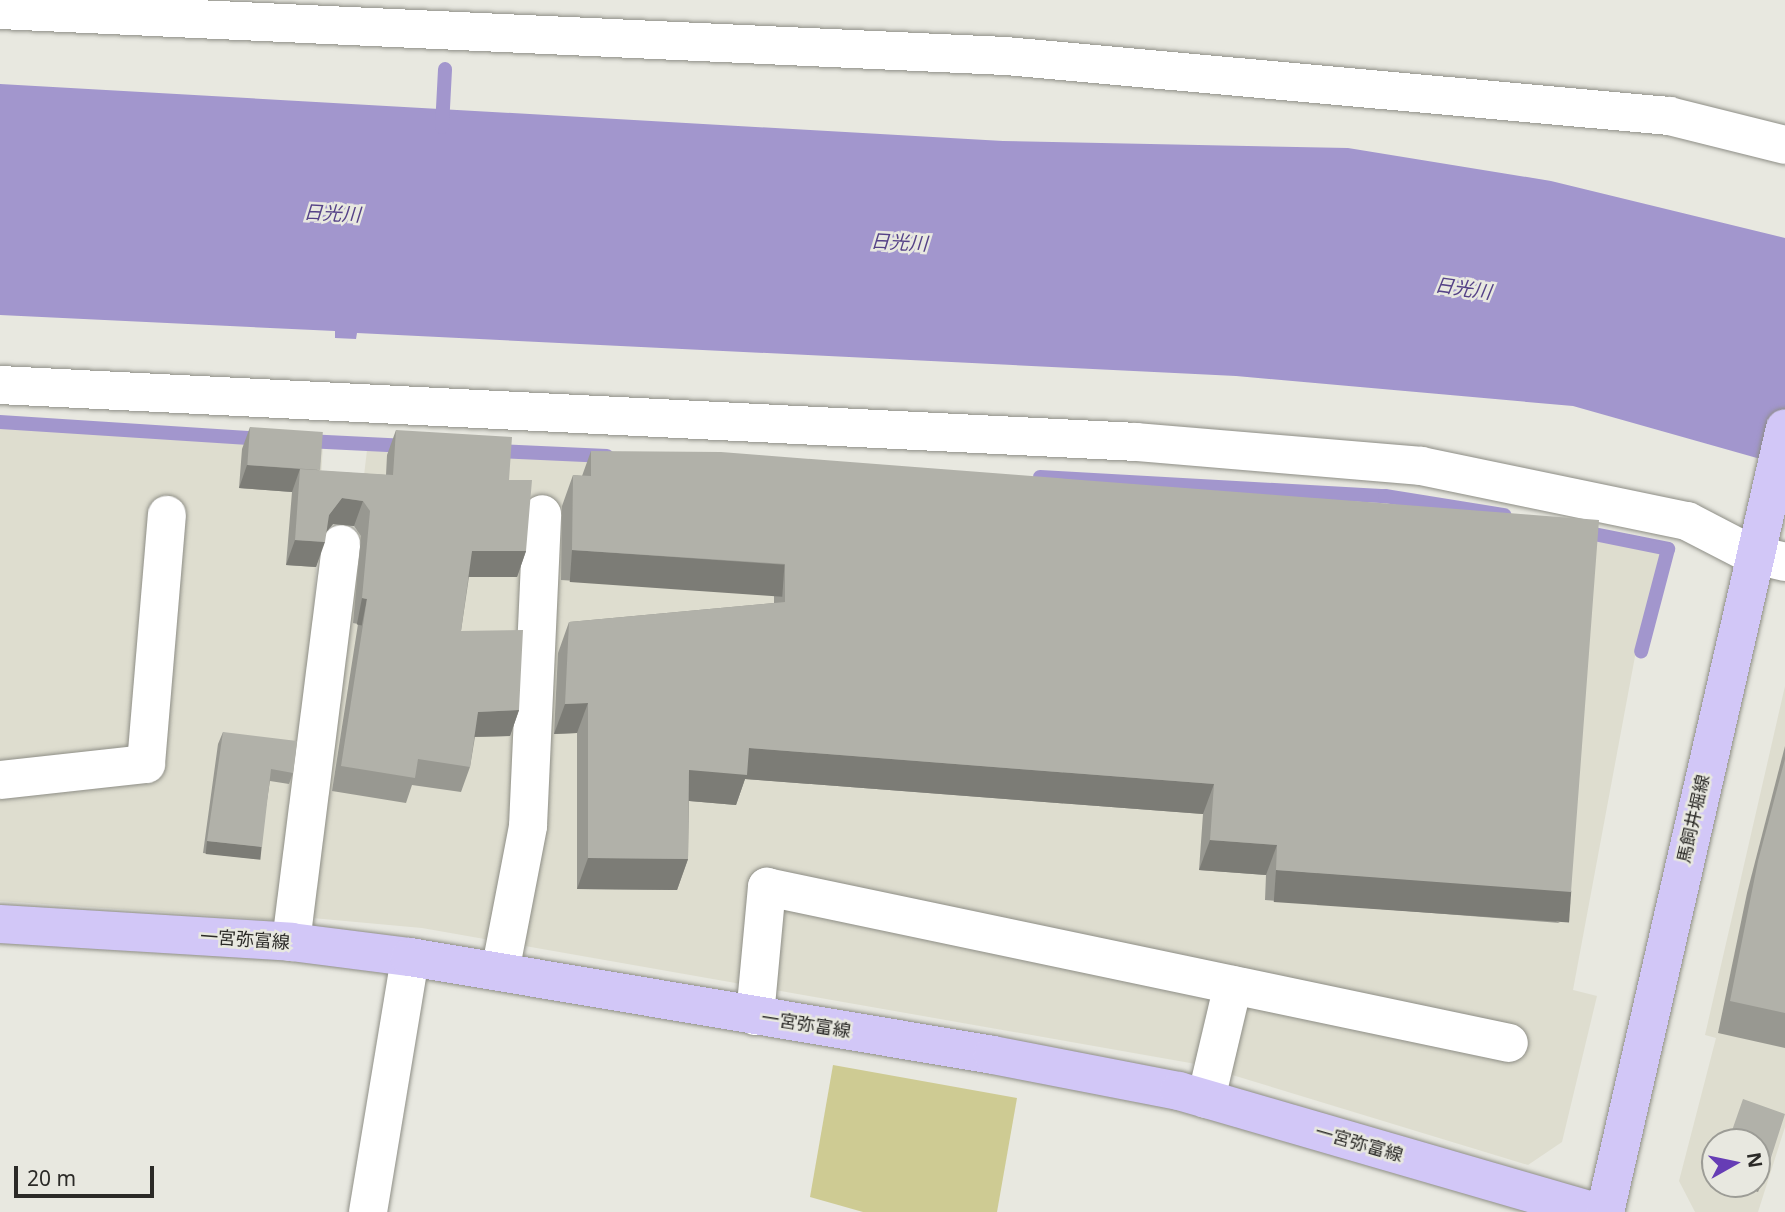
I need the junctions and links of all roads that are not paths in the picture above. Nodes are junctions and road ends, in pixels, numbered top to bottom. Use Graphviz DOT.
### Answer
graph roads {
  1 [pos="0,10"];
  2 [pos="307,13"];
  3 [pos="1785,145"];
  4 [pos="0,385"];
  5 [pos="1785,428"];
  6 [pos="542,514"];
  7 [pos="167,515"];
  8 [pos="341,544"];
  9 [pos="1764,550"];
  10 [pos="0,780"];
  11 [pos="0,924"];
  12 [pos="291,942"];
  13 [pos="410,957"];
  14 [pos="500,972"];
  15 [pos="1233,985"];
  16 [pos="755,1016"];
  17 [pos="1509,1043"];
  18 [pos="1206,1099"];
  19 [pos="368,1212"];
  20 [pos="1595,1212"];
  21 [pos="1605,1212"];
  1 -- 2 [label="street"];
  2 -- 3 [label="street"];
  4 -- 9 [label="street"];
  5 -- 9 [label="main road, 馬飼井堀線"];
  6 -- 14 [label="street"];
  7 -- 10 [label="street"];
  8 -- 12 [label="street"];
  9 -- 21 [label="main road, 馬飼井堀線"];
  11 -- 12 [label="main road, 一宮弥富線"];
  12 -- 13 [label="main road, 一宮弥富線"];
  13 -- 14 [label="main road, 一宮弥富線"];
  13 -- 19 [label="street"];
  14 -- 16 [label="main road, 一宮弥富線"];
  15 -- 16 [label="street"];
  15 -- 17 [label="street"];
  15 -- 18 [label="street"];
  16 -- 18 [label="main road, 一宮弥富線"];
  18 -- 20 [label="main road, 一宮弥富線"];
}
